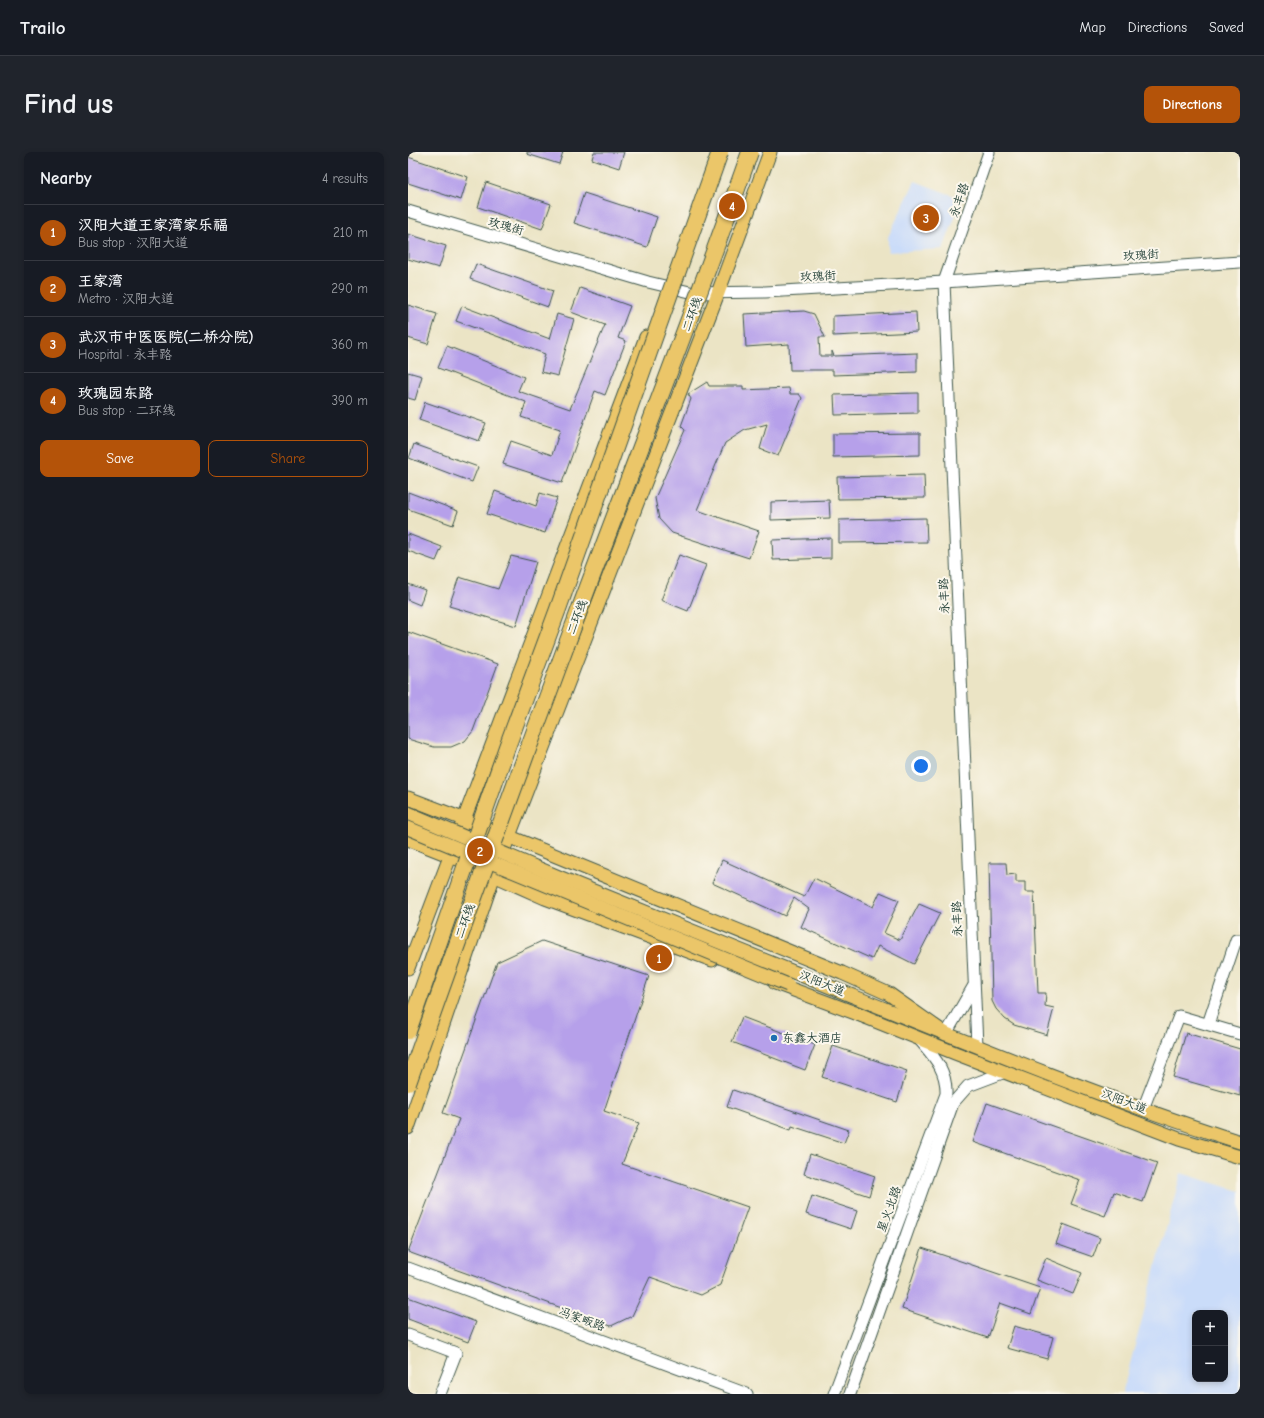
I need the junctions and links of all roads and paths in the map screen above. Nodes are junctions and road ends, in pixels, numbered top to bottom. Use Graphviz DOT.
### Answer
graph roads {
  1 [pos="712,152"];
  2 [pos="720,152"];
  3 [pos="750,152"];
  4 [pos="770,152"];
  5 [pos="989,152"];
  6 [pos="408,211"];
  7 [pos="1240,262"];
  8 [pos="944,282"];
  9 [pos="665,286"];
  10 [pos="718,293"];
  11 [pos="408,798"];
  12 [pos="408,813"];
  13 [pos="465,820"];
  14 [pos="408,828"];
  15 [pos="510,837"];
  16 [pos="408,839"];
  17 [pos="451,856"];
  18 [pos="494,875"];
  19 [pos="1240,940"];
  20 [pos="408,968"];
  21 [pos="973,987"];
  22 [pos="866,1017"];
  23 [pos="1208,1024"];
  24 [pos="408,1031"];
  25 [pos="946,1034"];
  26 [pos="1240,1034"];
  27 [pos="918,1038"];
  28 [pos="977,1046"];
  29 [pos="1005,1072"];
  30 [pos="408,1083"];
  31 [pos="1143,1109"];
  32 [pos="408,1128"];
  33 [pos="1240,1142"];
  34 [pos="1240,1157"];
  35 [pos="408,1268"];
  36 [pos="408,1335"];
  37 [pos="440,1394"];
  38 [pos="747,1394"];
  39 [pos="834,1394"];
  40 [pos="850,1394"];
  1 -- 9 [label="main road"];
  2 -- 24 [label="highway, 二环线, bridge"];
  3 -- 30 [label="highway, 二环线, bridge"];
  4 -- 10 [label="main road"];
  5 -- 8 [label="street, 永丰路"];
  6 -- 9 [label="street, 玫瑰街"];
  7 -- 8 [label="street, 玫瑰街"];
  8 -- 10 [label="street, 玫瑰街"];
  8 -- 21 [label="street, 永丰路"];
  9 -- 10 [label="street, 玫瑰街"];
  9 -- 13 [label="main road"];
  10 -- 15 [label="main road"];
  11 -- 13 [label="main road"];
  12 -- 25 [label="main road, 汉阳大道, bridge"];
  13 -- 15 [label="main road"];
  13 -- 17 [label="main road"];
  14 -- 22 [label="main road, 汉阳大道, bridge"];
  15 -- 18 [label="main road"];
  15 -- 25 [label="main road"];
  16 -- 17 [label="main road, 汉阳大道"];
  17 -- 18 [label="main road, 汉阳大道"];
  17 -- 20 [label="main road"];
  18 -- 22 [label="main road, 汉阳大道"];
  18 -- 32 [label="main road"];
  19 -- 23 [label="street"];
  21 -- 25 [label="street"];
  21 -- 28 [label="street, 永丰路"];
  22 -- 27 [label="main road, 汉阳大道"];
  23 -- 26 [label="street"];
  23 -- 31 [label="street"];
  25 -- 28 [label="main road, 汉阳大道"];
  27 -- 29 [label="main road, 汉阳大道"];
  27 -- 39 [label="street, 星火北路"];
  28 -- 31 [label="main road, 汉阳大道"];
  29 -- 34 [label="main road, 汉阳大道"];
  29 -- 40 [label="street, 星火北路"];
  31 -- 33 [label="main road, 汉阳大道"];
  35 -- 38 [label="street, 冯家畈路"];
  36 -- 37 [label="street"];
}
